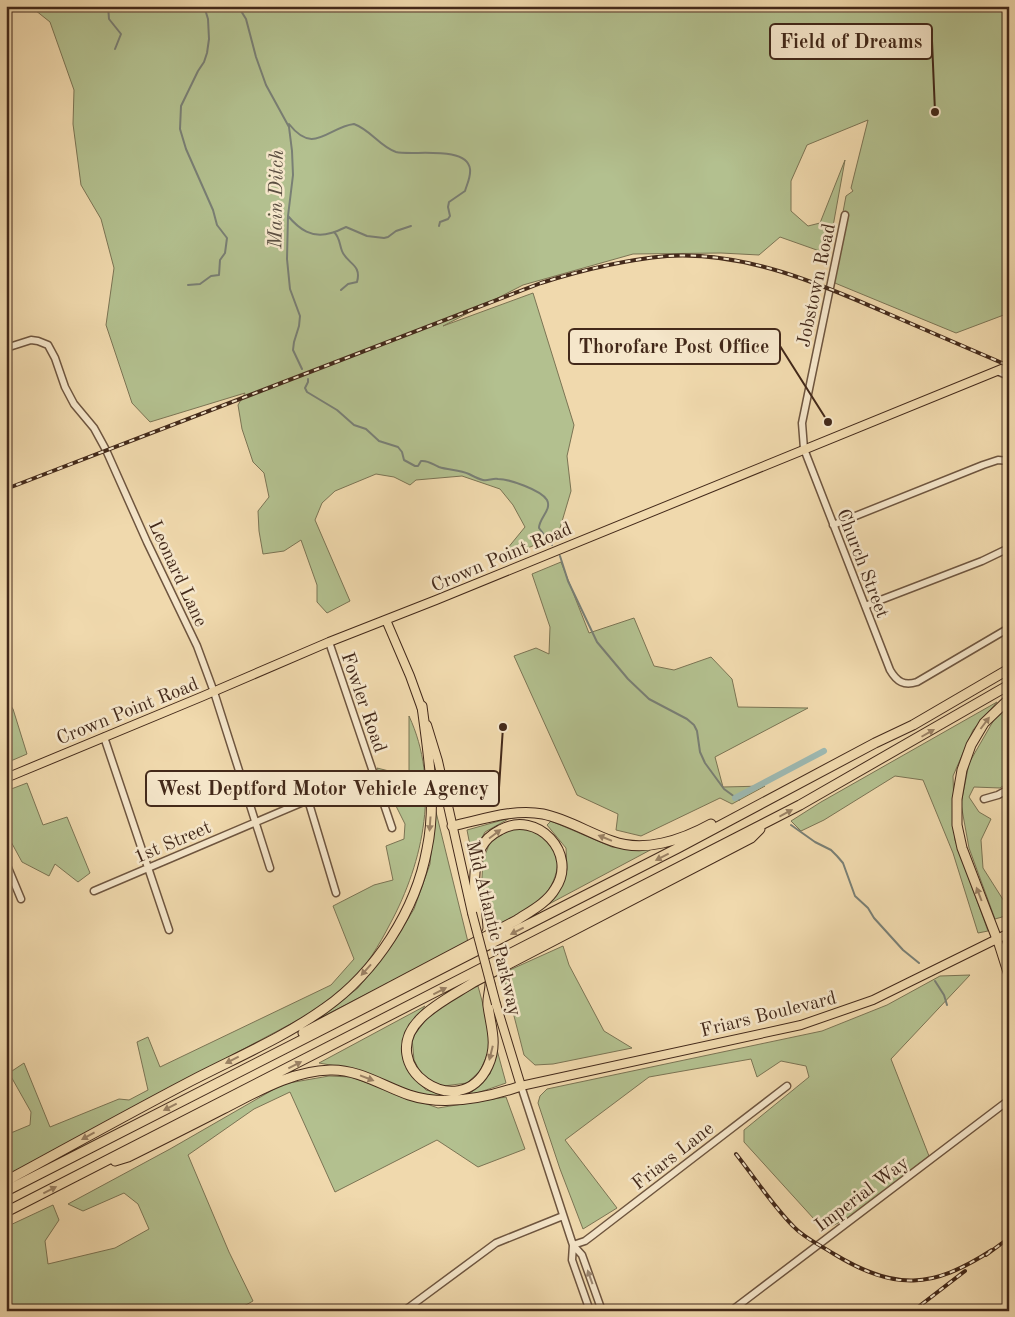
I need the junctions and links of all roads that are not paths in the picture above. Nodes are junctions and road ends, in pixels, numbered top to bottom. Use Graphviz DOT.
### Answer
graph roads {
  1 [pos="845,215"];
  2 [pos="6,348"];
  3 [pos="1009,366"];
  4 [pos="997,371"];
  5 [pos="1009,376"];
  6 [pos="804,449"];
  7 [pos="1009,461"];
  8 [pos="833,525"];
  9 [pos="1009,548"];
  10 [pos="865,606"];
  11 [pos="386,620"];
  12 [pos="1009,628"];
  13 [pos="329,642"];
  14 [pos="1009,669"];
  15 [pos="1009,685"];
  16 [pos="214,692"];
  17 [pos="1009,699"];
  18 [pos="422,706"];
  19 [pos="104,737"];
  20 [pos="875,743"];
  21 [pos="374,774"];
  22 [pos="6,778"];
  23 [pos="1009,789"];
  24 [pos="984,799"];
  25 [pos="308,800"];
  26 [pos="255,822"];
  27 [pos="767,823"];
  28 [pos="452,826"];
  29 [pos="392,828"];
  30 [pos="6,863"];
  31 [pos="147,868"];
  32 [pos="270,868"];
  33 [pos="94,891"];
  34 [pos="336,893"];
  35 [pos="21,899"];
  36 [pos="474,912"];
  37 [pos="169,930"];
  38 [pos="1009,933"];
  39 [pos="478,938"];
  40 [pos="997,939"];
  41 [pos="1009,977"];
  42 [pos="490,983"];
  43 [pos="492,1004"];
  44 [pos="521,1086"];
  45 [pos="787,1086"];
  46 [pos="195,1095"];
  47 [pos="1009,1100"];
  48 [pos="95,1166"];
  49 [pos="6,1181"];
  50 [pos="6,1191"];
  51 [pos="6,1212"];
  52 [pos="563,1216"];
  53 [pos="573,1245"];
  54 [pos="404,1311"];
  55 [pos="590,1311"];
  56 [pos="602,1311"];
  57 [pos="731,1311"];
  1 -- 6 [label="street, Jobstown Road"];
  2 -- 16 [label="street, Leonard Lane"];
  3 -- 4 [label="main road, Crown Point Road"];
  4 -- 5 [label="street"];
  4 -- 6 [label="main road, Crown Point Road"];
  6 -- 8 [label="street, Church Street"];
  6 -- 11 [label="main road, Crown Point Road"];
  7 -- 8 [label="street"];
  8 -- 10 [label="street, Church Street"];
  9 -- 10 [label="street"];
  10 -- 12 [label="street, Church Street"];
  11 -- 13 [label="main road, Crown Point Road"];
  11 -- 18 [label="main road, Mid Atlantic Parkway"];
  13 -- 16 [label="main road, Crown Point Road"];
  13 -- 21 [label="street, Fowler Road"];
  14 -- 20 [label="highway"];
  27 -- 15 [label="highway, one-way"];
  16 -- 19 [label="main road, Crown Point Road"];
  16 -- 26 [label="street, Leonard Lane"];
  40 -- 17 [label="highway, one-way"];
  18 -- 28 [label="main road, Mid Atlantic Parkway"];
  18 -- 49 [label="highway, one-way"];
  19 -- 22 [label="main road, Crown Point Road"];
  19 -- 31 [label="street"];
  20 -- 28 [label="highway, one-way"];
  20 -- 46 [label="highway, one-way"];
  21 -- 25 [label="street, 1st Street"];
  21 -- 29 [label="street, Fowler Road"];
  23 -- 24 [label="street"];
  25 -- 26 [label="street, 1st Street"];
  25 -- 34 [label="street"];
  26 -- 31 [label="street, 1st Street"];
  26 -- 32 [label="street, Leonard Lane"];
  43 -- 27 [label="highway, one-way"];
  48 -- 27 [label="highway, one-way"];
  28 -- 36 [label="main road, Mid Atlantic Parkway"];
  30 -- 35 [label="street"];
  31 -- 33 [label="street, 1st Street"];
  31 -- 37 [label="street"];
  36 -- 39 [label="highway, bridge"];
  36 -- 46 [label="highway, one-way"];
  38 -- 40 [label="main road, Friars Boulevard"];
  39 -- 42 [label="main road, Mid Atlantic Parkway, bridge"];
  40 -- 41 [label="main road"];
  40 -- 44 [label="main road, Friars Boulevard"];
  42 -- 43 [label="highway"];
  43 -- 44 [label="main road, Mid Atlantic Parkway"];
  48 -- 44 [label="highway, one-way"];
  44 -- 52 [label="street, Mid Atlantic Parkway"];
  45 -- 53 [label="street, Friars Lane"];
  46 -- 50 [label="highway, one-way"];
  47 -- 57 [label="street, Imperial Way"];
  51 -- 48 [label="highway, one-way"];
  52 -- 53 [label="street, Mid Atlantic Parkway"];
  52 -- 54 [label="street"];
  53 -- 55 [label="street, Mid Atlantic Parkway"];
  56 -- 53 [label="street, Mid Atlantic Parkway, one-way"];
}
